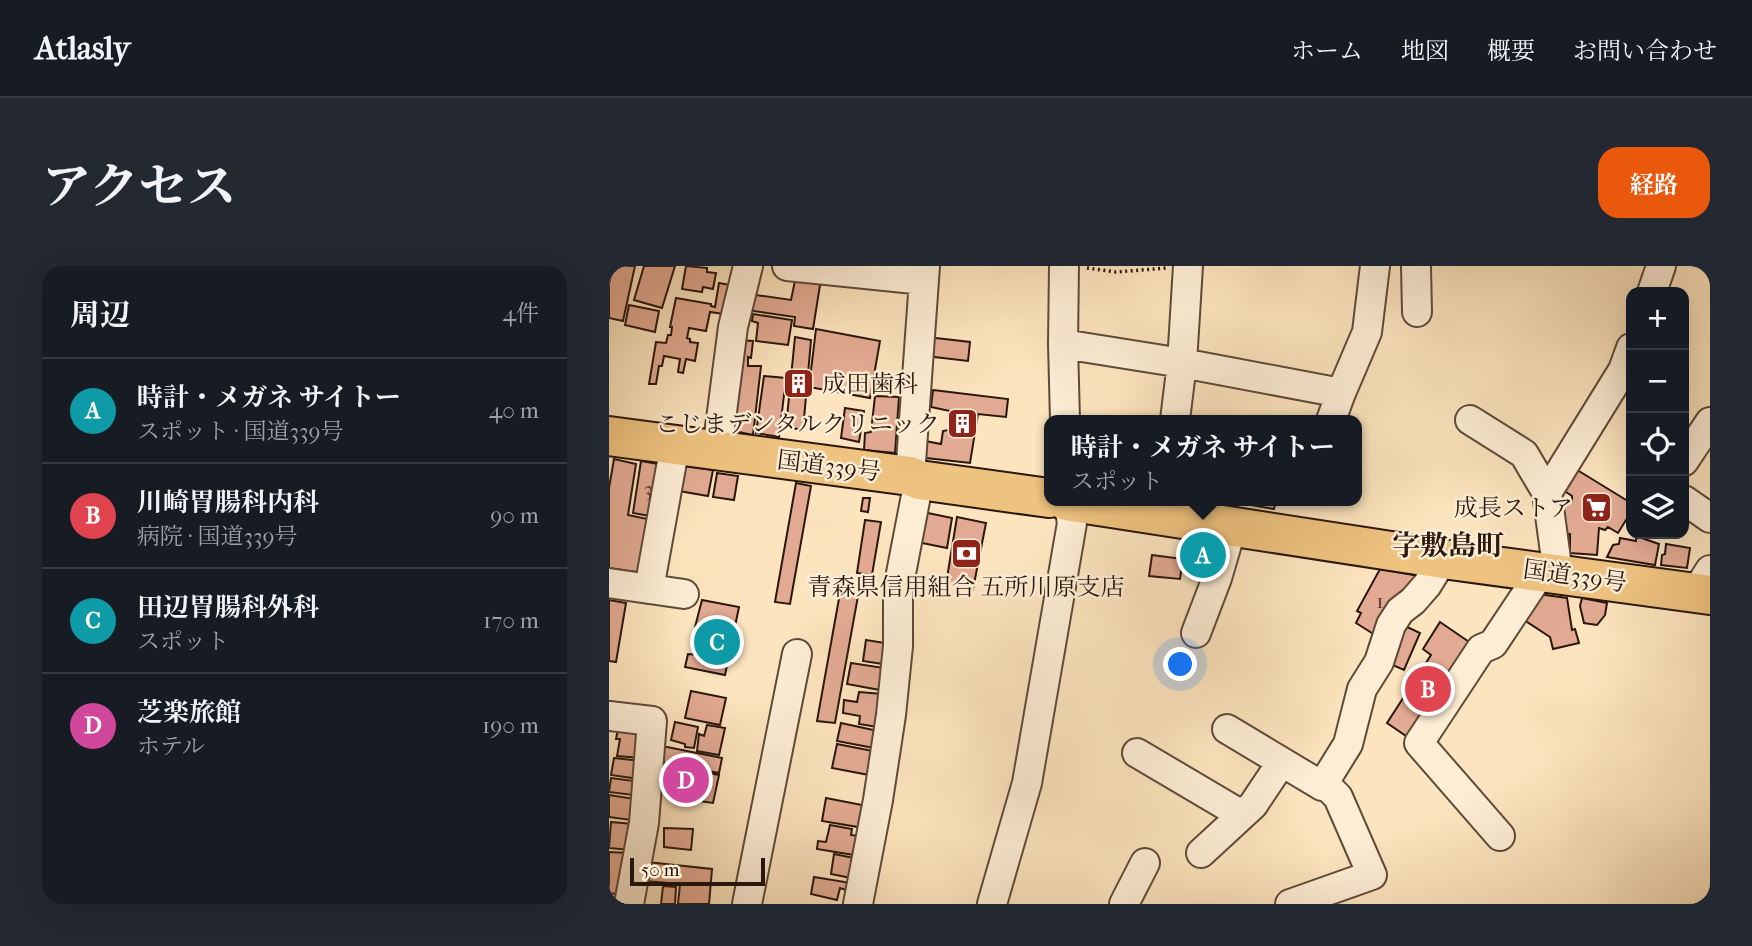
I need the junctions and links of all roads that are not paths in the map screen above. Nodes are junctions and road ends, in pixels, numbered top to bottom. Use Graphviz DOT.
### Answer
graph roads {
  1 [pos="748,266"];
  2 [pos="787,266"];
  3 [pos="1375,266"];
  4 [pos="1416,266"];
  5 [pos="1661,266"];
  6 [pos="1072,267"];
  7 [pos="1181,267"];
  8 [pos="925,273"];
  9 [pos="1654,287"];
  10 [pos="1417,312"];
  11 [pos="1063,344"];
  12 [pos="1630,350"];
  13 [pos="1182,363"];
  14 [pos="1341,393"];
  15 [pos="1065,415"];
  16 [pos="1176,415"];
  17 [pos="1333,415"];
  18 [pos="1470,421"];
  19 [pos="1710,422"];
  20 [pos="609,436"];
  21 [pos="675,445"];
  22 [pos="717,450"];
  23 [pos="1689,454"];
  24 [pos="914,478"];
  25 [pos="1547,493"];
  26 [pos="1044,497"];
  27 [pos="1689,503"];
  28 [pos="1068,506"];
  29 [pos="1128,506"];
  30 [pos="1165,509"];
  31 [pos="1710,518"];
  32 [pos="1232,527"];
  33 [pos="1443,559"];
  34 [pos="1550,573"];
  35 [pos="609,583"];
  36 [pos="1705,586"];
  37 [pos="649,589"];
  38 [pos="684,594"];
  39 [pos="1196,633"];
  40 [pos="797,654"];
  41 [pos="609,716"];
  42 [pos="1227,729"];
  43 [pos="1137,753"];
  44 [pos="1282,763"];
  45 [pos="1322,786"];
  46 [pos="1242,815"];
  47 [pos="1500,836"];
  48 [pos="1201,853"];
  49 [pos="1145,863"];
  50 [pos="629,904"];
  51 [pos="747,904"];
  52 [pos="858,904"];
  53 [pos="992,904"];
  54 [pos="1124,904"];
  55 [pos="1290,904"];
  1 -- 22 [label="street"];
  2 -- 8 [label="street"];
  3 -- 14 [label="street"];
  4 -- 10 [label="street"];
  5 -- 9 [label="street"];
  6 -- 11 [label="street"];
  7 -- 13 [label="street"];
  8 -- 24 [label="street"];
  11 -- 13 [label="street"];
  11 -- 15 [label="street"];
  12 -- 25 [label="street"];
  13 -- 14 [label="street"];
  13 -- 16 [label="street"];
  14 -- 17 [label="street"];
  18 -- 25 [label="street"];
  19 -- 23 [label="street"];
  20 -- 21 [label="highway, 国道339号"];
  21 -- 22 [label="highway, 国道339号"];
  21 -- 37 [label="street"];
  22 -- 24 [label="highway, 国道339号"];
  24 -- 26 [label="highway, 国道339号"];
  24 -- 52 [label="street"];
  25 -- 34 [label="street"];
  27 -- 31 [label="street"];
  28 -- 53 [label="street"];
  29 -- 30 [label="highway, 国道339号"];
  30 -- 32 [label="highway, 国道339号"];
  32 -- 33 [label="highway, 国道339号"];
  32 -- 39 [label="street"];
  33 -- 34 [label="highway, 国道339号"];
  33 -- 45 [label="street"];
  34 -- 36 [label="highway, 国道339号"];
  34 -- 47 [label="street"];
  35 -- 37 [label="street"];
  37 -- 38 [label="street"];
  40 -- 51 [label="street"];
  41 -- 50 [label="street"];
  42 -- 44 [label="street"];
  43 -- 46 [label="street"];
  44 -- 45 [label="street"];
  44 -- 46 [label="street"];
  45 -- 55 [label="street"];
  46 -- 48 [label="street"];
  49 -- 54 [label="street"];
}
